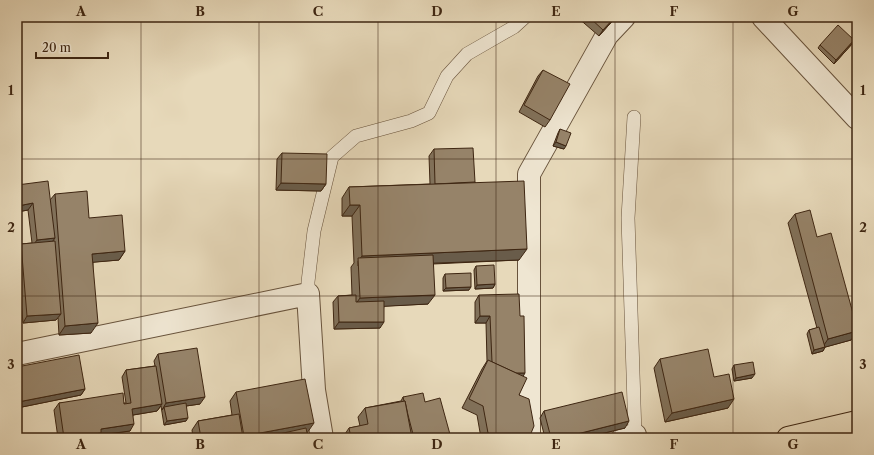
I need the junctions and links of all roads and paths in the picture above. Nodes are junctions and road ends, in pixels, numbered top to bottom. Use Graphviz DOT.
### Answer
graph roads {
  1 [pos="524,17"];
  2 [pos="624,17"];
  3 [pos="762,17"];
  4 [pos="634,117"];
  5 [pos="857,118"];
  6 [pos="308,294"];
  7 [pos="17,354"];
  8 [pos="857,422"];
  9 [pos="631,437"];
  10 [pos="322,438"];
  11 [pos="529,438"];
  12 [pos="788,438"];
  1 -- 6 [label="lane"];
  2 -- 11 [label="street"];
  3 -- 5 [label="street"];
  4 -- 9 [label="lane"];
  6 -- 7 [label="street"];
  6 -- 10 [label="street"];
  8 -- 12 [label="main road"];
}
